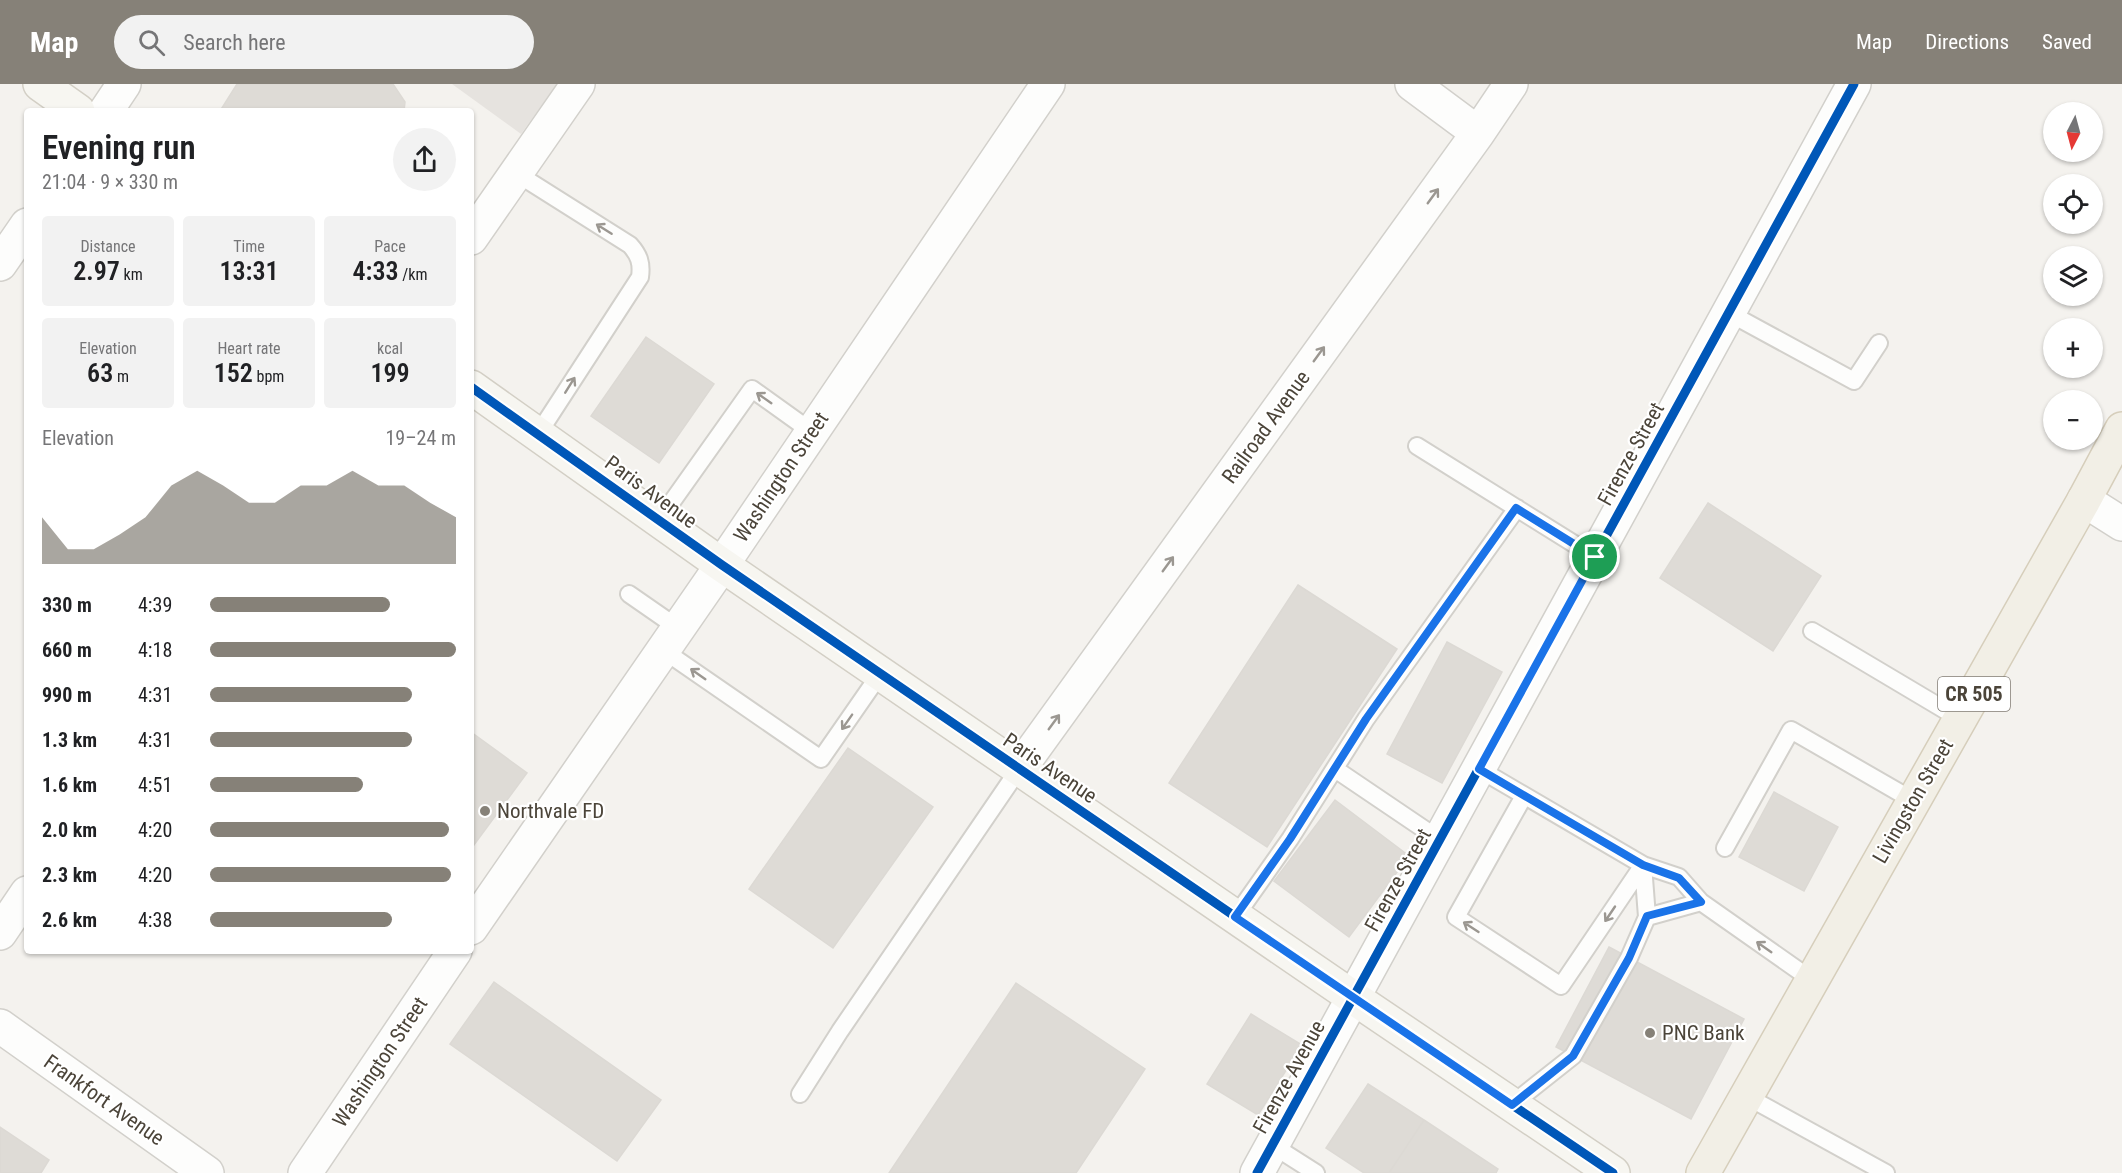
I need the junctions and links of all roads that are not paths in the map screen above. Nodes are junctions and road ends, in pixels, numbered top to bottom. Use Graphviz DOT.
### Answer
graph roads {
  1 [pos="40,84"];
  2 [pos="124,84"];
  3 [pos="578,84"];
  4 [pos="1048,84"];
  5 [pos="1412,84"];
  6 [pos="1511,84"];
  7 [pos="1854,84"];
  8 [pos="74,108"];
  9 [pos="108,108"];
  10 [pos="1478,134"];
  11 [pos="516,173"];
  12 [pos="24,229"];
  13 [pos="474,234"];
  14 [pos="0,264"];
  15 [pos="1729,313"];
  16 [pos="1878,343"];
  17 [pos="474,389"];
  18 [pos="2122,429"];
  19 [pos="812,432"];
  20 [pos="538,434"];
  21 [pos="1417,446"];
  22 [pos="2084,500"];
  23 [pos="1516,508"];
  24 [pos="659,520"];
  25 [pos="2122,524"];
  26 [pos="1595,557"];
  27 [pos="722,565"];
  28 [pos="629,594"];
  29 [pos="1812,631"];
  30 [pos="670,639"];
  31 [pos="880,674"];
  32 [pos="1960,719"];
  33 [pos="1019,769"];
  34 [pos="1335,769"];
  35 [pos="1479,769"];
  36 [pos="1524,796"];
  37 [pos="1914,801"];
  38 [pos="1440,840"];
  39 [pos="1725,848"];
  40 [pos="1643,865"];
  41 [pos="24,897"];
  42 [pos="1701,902"];
  43 [pos="1647,916"];
  44 [pos="1235,917"];
  45 [pos="474,924"];
  46 [pos="0,933"];
  47 [pos="451,954"];
  48 [pos="1812,980"];
  49 [pos="1354,998"];
  50 [pos="0,1026"];
  51 [pos="800,1094"];
  52 [pos="1746,1096"];
  53 [pos="1512,1105"];
  54 [pos="1272,1145"];
  55 [pos="207,1173"];
  56 [pos="305,1173"];
  57 [pos="1257,1173"];
  58 [pos="1316,1173"];
  59 [pos="1613,1173"];
  60 [pos="1703,1173"];
  61 [pos="1886,1173"];
  1 -- 8 [label="street"];
  2 -- 9 [label="street"];
  3 -- 11 [label="street"];
  4 -- 19 [label="street, Washington Street"];
  5 -- 10 [label="street"];
  6 -- 10 [label="street, Railroad Avenue"];
  7 -- 15 [label="street, Firenze Street"];
  33 -- 10 [label="street, Railroad Avenue, one-way"];
  11 -- 13 [label="street"];
  20 -- 11 [label="lane, one-way"];
  12 -- 14 [label="street"];
  15 -- 16 [label="lane"];
  15 -- 26 [label="street, Firenze Street"];
  17 -- 20 [label="street, Paris Avenue"];
  18 -- 22 [label="main road, Livingston Street / CR 505"];
  19 -- 24 [label="lane, one-way"];
  19 -- 27 [label="street, Washington Street"];
  20 -- 24 [label="street, Paris Avenue"];
  21 -- 23 [label="lane"];
  22 -- 25 [label="street"];
  22 -- 32 [label="main road, Livingston Street / CR 505"];
  23 -- 26 [label="lane"];
  23 -- 34 [label="lane"];
  24 -- 27 [label="street, Paris Avenue"];
  26 -- 35 [label="street, Firenze Street"];
  27 -- 30 [label="street, Washington Street"];
  27 -- 31 [label="street, Paris Avenue"];
  28 -- 30 [label="lane"];
  29 -- 32 [label="lane"];
  31 -- 30 [label="lane, one-way"];
  30 -- 45 [label="street, Washington Street"];
  31 -- 33 [label="street, Paris Avenue"];
  32 -- 37 [label="main road, Livingston Street / CR 505"];
  33 -- 44 [label="street, Paris Avenue"];
  33 -- 51 [label="lane"];
  34 -- 38 [label="lane"];
  34 -- 44 [label="lane"];
  35 -- 36 [label="lane"];
  35 -- 38 [label="street, Firenze Street"];
  36 -- 40 [label="lane"];
  40 -- 36 [label="lane, one-way"];
  37 -- 39 [label="lane"];
  37 -- 48 [label="main road, Livingston Street / CR 505"];
  38 -- 49 [label="street, Firenze Street"];
  40 -- 42 [label="lane"];
  40 -- 43 [label="lane"];
  41 -- 46 [label="street"];
  42 -- 43 [label="lane"];
  48 -- 42 [label="lane, one-way"];
  43 -- 53 [label="lane"];
  44 -- 49 [label="street, Paris Avenue"];
  47 -- 56 [label="street, Washington Street"];
  48 -- 52 [label="main road, Livingston Street / CR 505"];
  49 -- 53 [label="street, Paris Avenue"];
  49 -- 54 [label="street, Firenze Avenue"];
  50 -- 55 [label="street, Frankfort Avenue"];
  52 -- 60 [label="main road, Livingston Street / CR 505"];
  52 -- 61 [label="lane"];
  53 -- 59 [label="street, Paris Avenue"];
  54 -- 57 [label="street, Firenze Avenue"];
  54 -- 58 [label="lane"];
}
